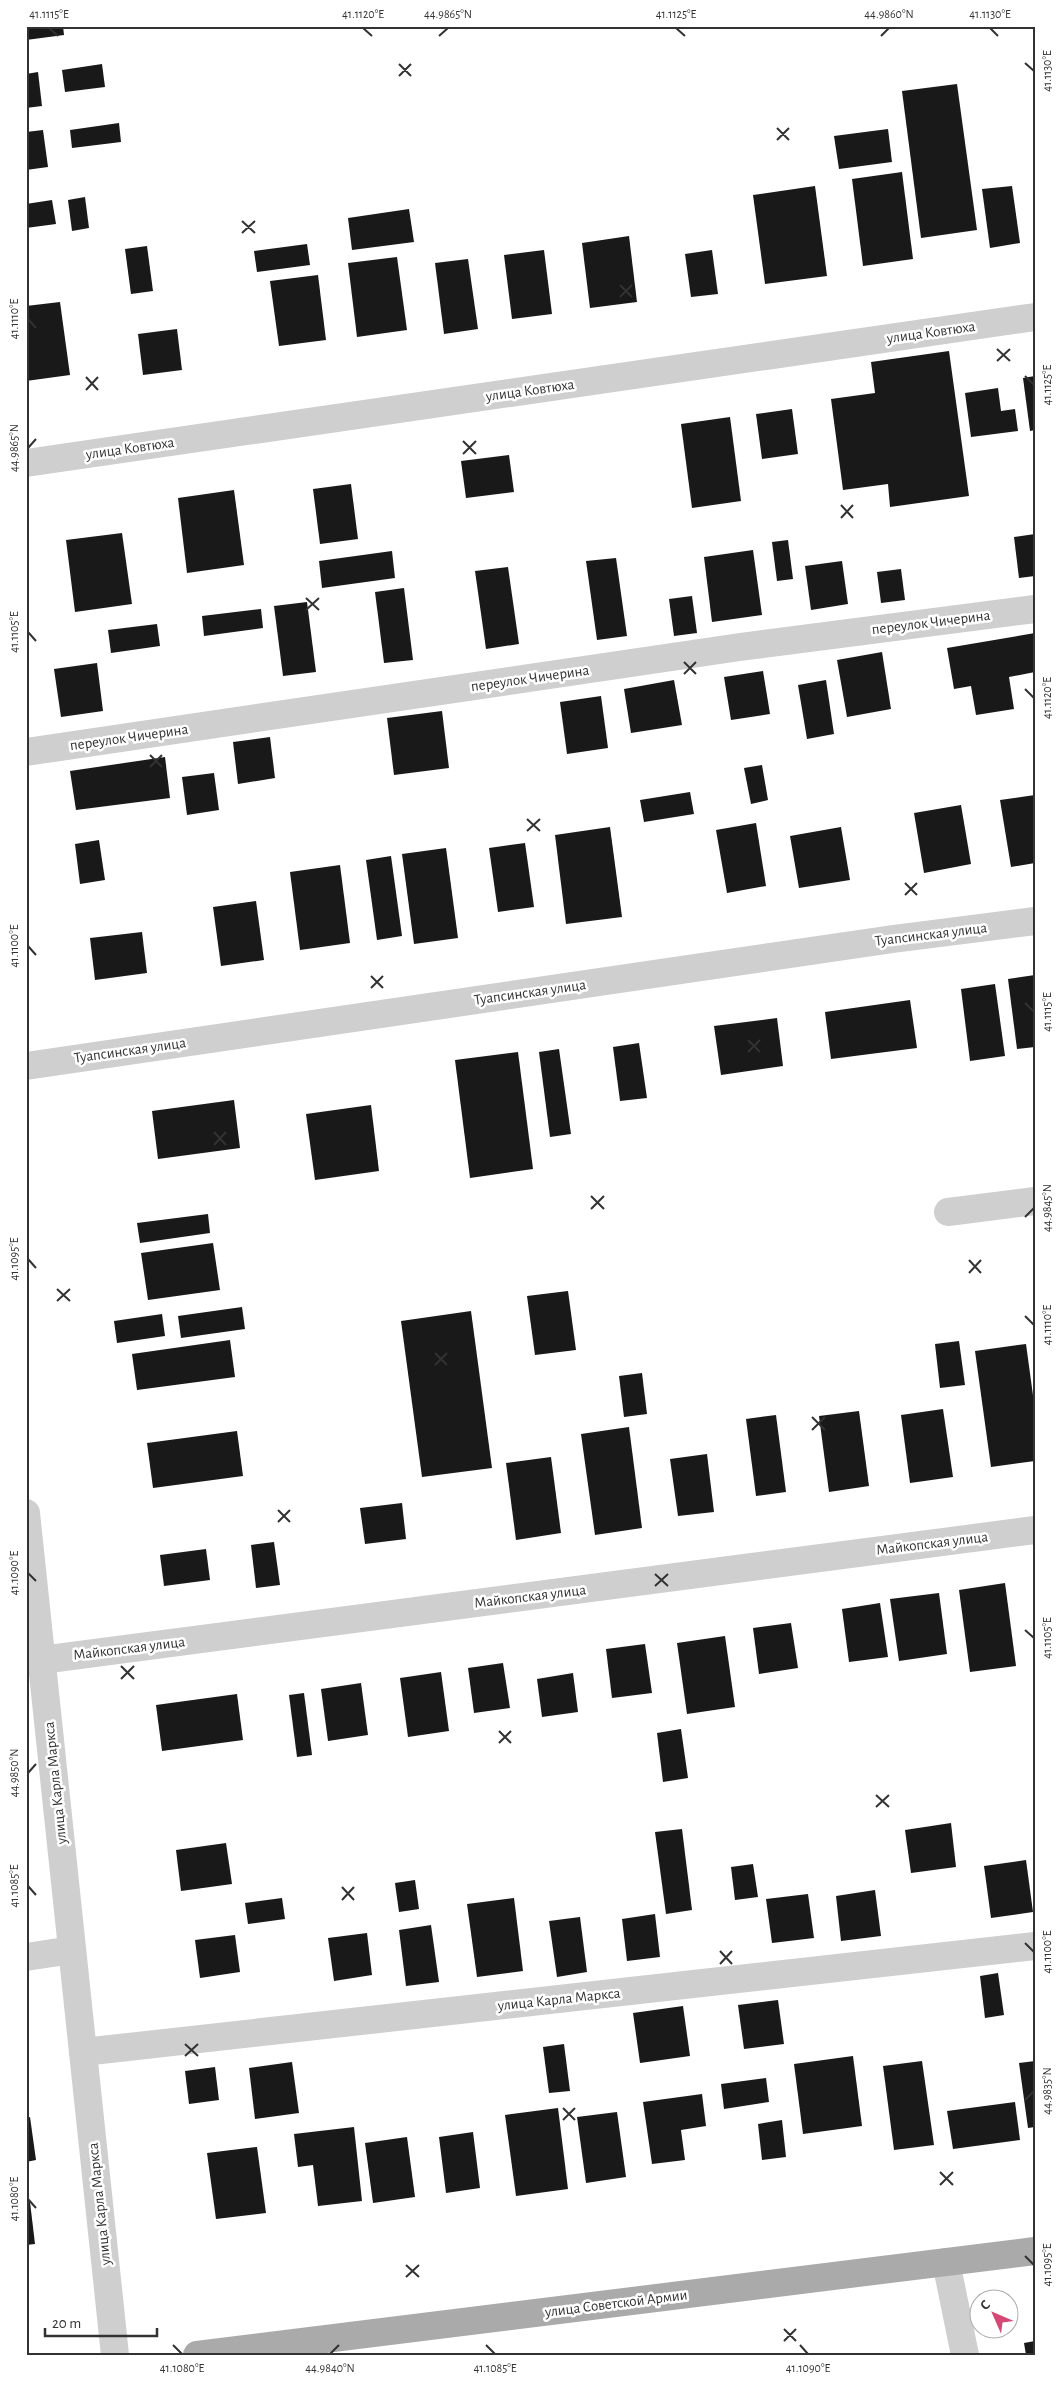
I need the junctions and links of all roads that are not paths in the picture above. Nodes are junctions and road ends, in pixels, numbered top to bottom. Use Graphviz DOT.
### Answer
graph roads {
  1 [pos="1035,317"];
  2 [pos="26,463"];
  3 [pos="1035,609"];
  4 [pos="26,752"];
  5 [pos="1035,921"];
  6 [pos="26,1066"];
  7 [pos="1035,1200"];
  8 [pos="948,1212"];
  9 [pos="26,1514"];
  10 [pos="1035,1530"];
  11 [pos="34,1660"];
  12 [pos="1035,1946"];
  13 [pos="72,1950"];
  14 [pos="26,1957"];
  15 [pos="83,2052"];
  16 [pos="1035,2251"];
  17 [pos="946,2262"];
  18 [pos="115,2355"];
  19 [pos="197,2355"];
  20 [pos="965,2355"];
  1 -- 2 [label="street, улица Ковтюха"];
  3 -- 4 [label="street, переулок Чичерина"];
  5 -- 6 [label="street, Туапсинская улица"];
  7 -- 8 [label="street"];
  9 -- 11 [label="street, улица Карла Маркса"];
  10 -- 11 [label="street, Майкопская улица"];
  11 -- 13 [label="street, улица Карла Маркса"];
  12 -- 15 [label="street, улица Карла Маркса"];
  13 -- 14 [label="street"];
  13 -- 15 [label="street, улица Карла Маркса"];
  15 -- 18 [label="street, улица Карла Маркса"];
  16 -- 17 [label="main road, улица Советской Армии"];
  17 -- 19 [label="main road, улица Советской Армии"];
  17 -- 20 [label="street"];
}
